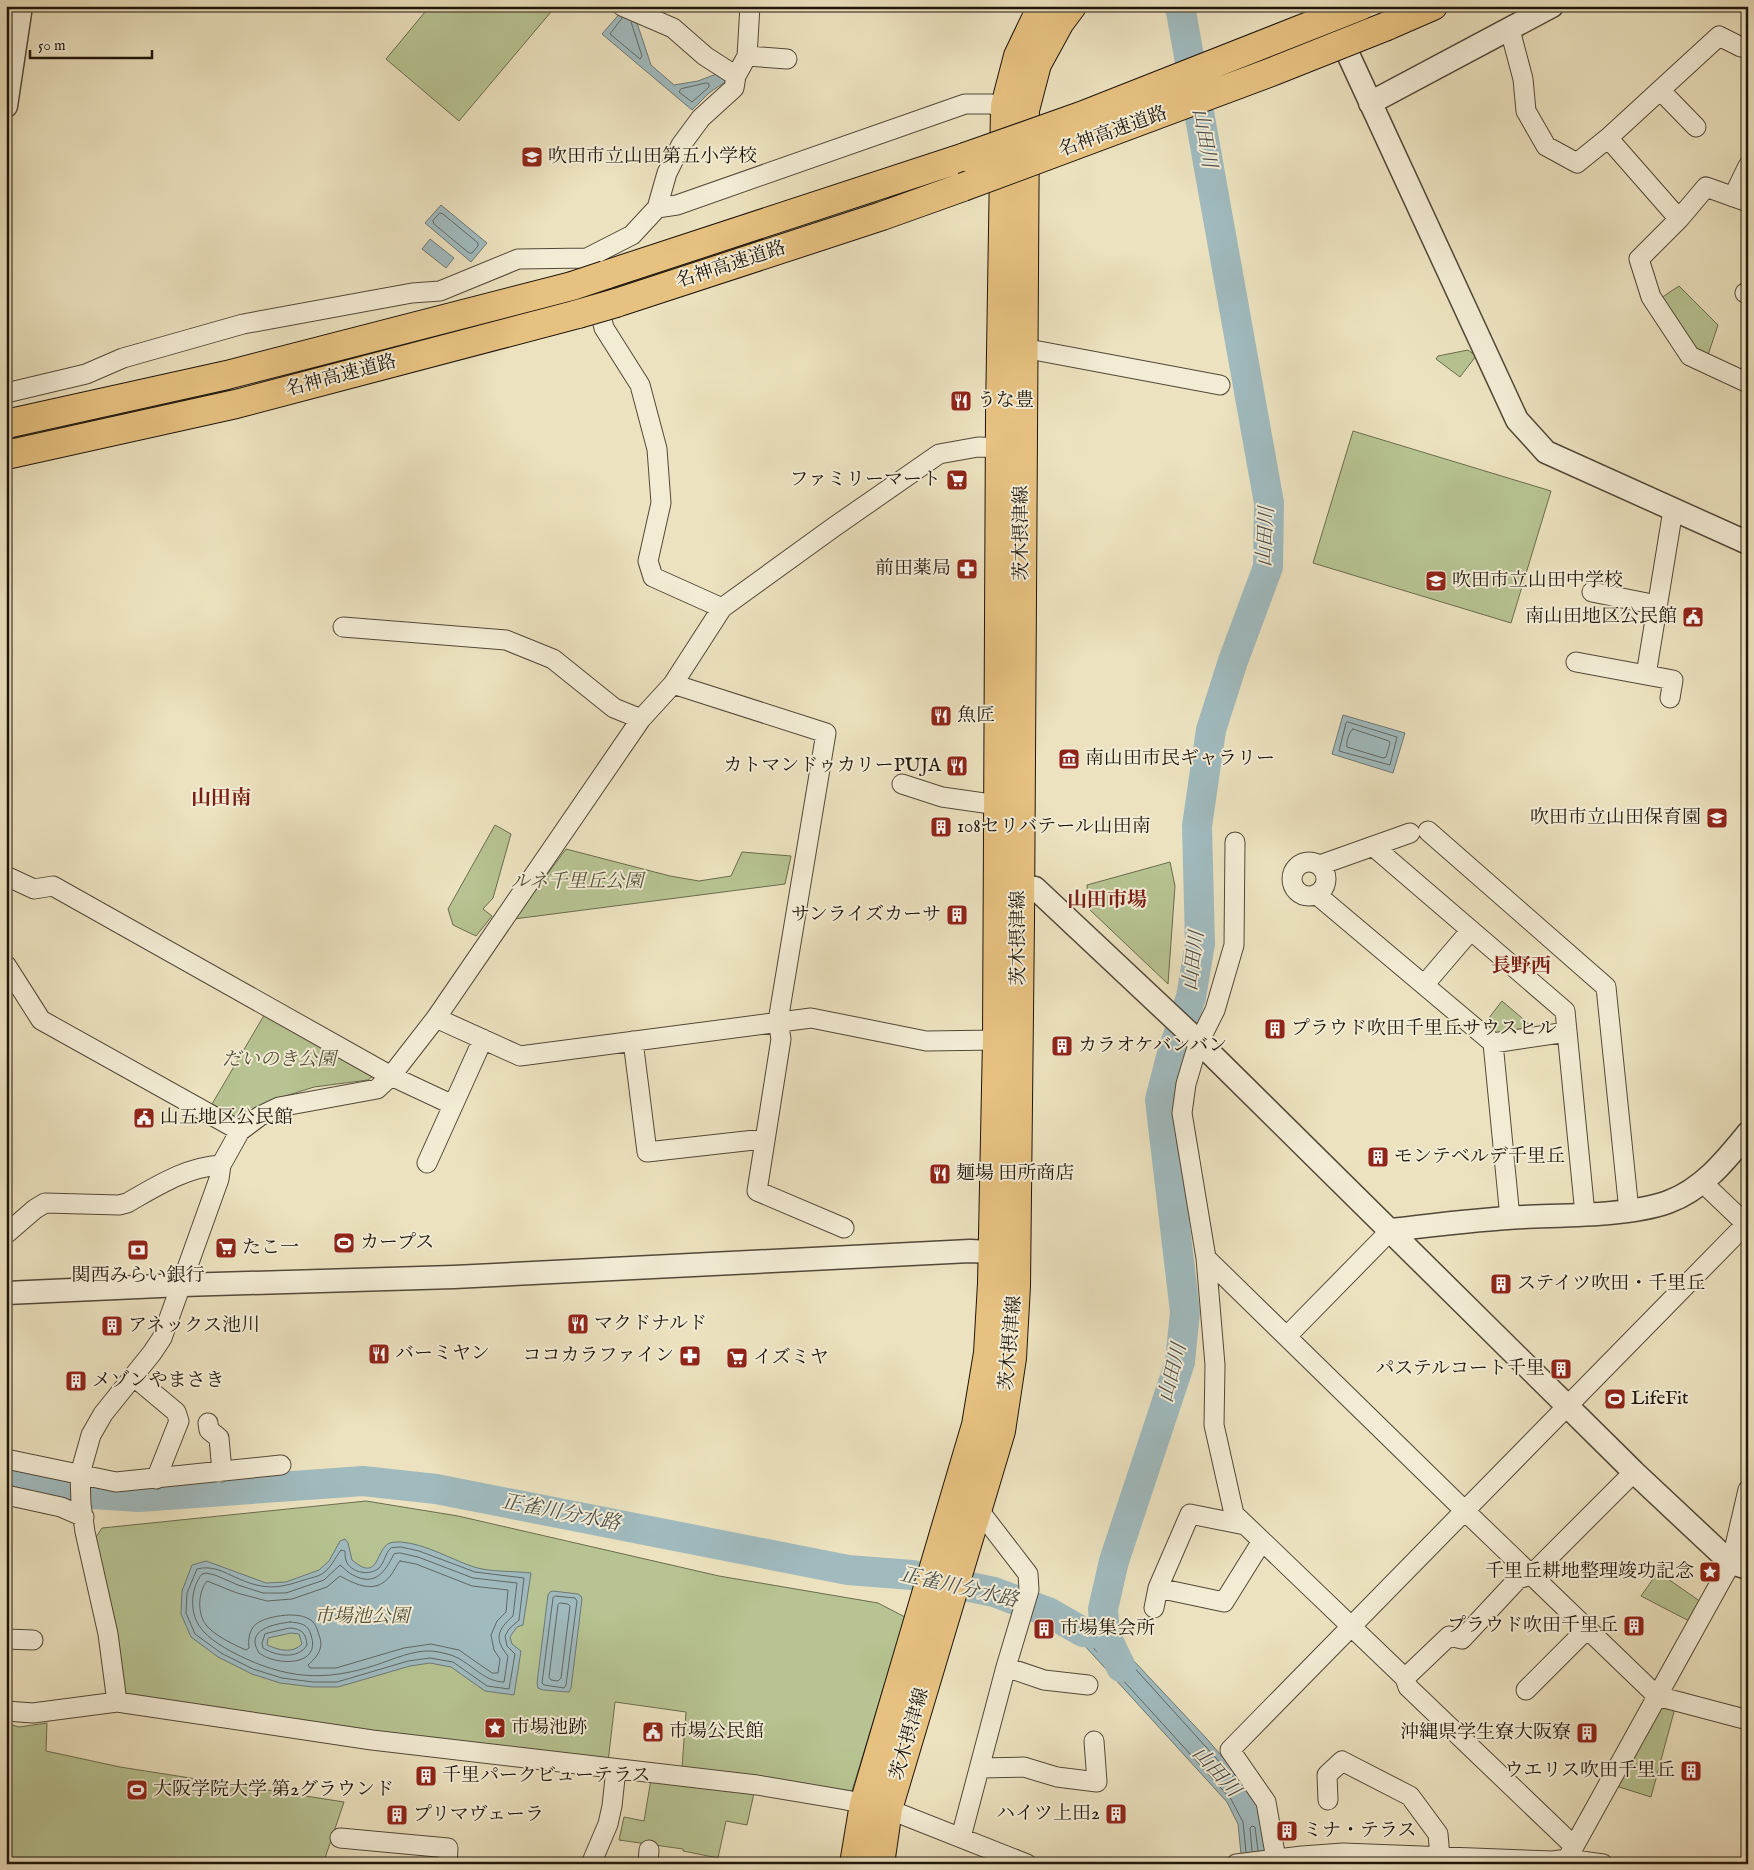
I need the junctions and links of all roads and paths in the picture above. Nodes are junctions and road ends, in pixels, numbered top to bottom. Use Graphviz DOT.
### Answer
graph roads {
  1 [pos="21,6"];
  2 [pos="622,6"];
  3 [pos="750,6"];
  4 [pos="1327,6"];
  5 [pos="1360,6"];
  6 [pos="1433,6"];
  7 [pos="1552,6"];
  8 [pos="1055,10"];
  9 [pos="1510,30"];
  10 [pos="1741,47"];
  11 [pos="747,56"];
  12 [pos="787,60"];
  13 [pos="736,76"];
  14 [pos="1660,90"];
  15 [pos="1370,103"];
  16 [pos="6,106"];
  17 [pos="1005,106"];
  18 [pos="1696,127"];
  19 [pos="1608,138"];
  20 [pos="1748,166"];
  21 [pos="1740,199"];
  22 [pos="657,208"];
  23 [pos="1679,219"];
  24 [pos="596,266"];
  25 [pos="1024,348"];
  26 [pos="1748,383"];
  27 [pos="1220,384"];
  28 [pos="6,393"];
  29 [pos="6,424"];
  30 [pos="1011,448"];
  31 [pos="6,455"];
  32 [pos="1672,510"];
  33 [pos="1748,543"];
  34 [pos="1592,592"];
  35 [pos="1657,604"];
  36 [pos="722,608"];
  37 [pos="343,627"];
  38 [pos="1576,662"];
  39 [pos="1646,675"];
  40 [pos="673,684"];
  41 [pos="1670,698"];
  42 [pos="641,719"];
  43 [pos="902,784"];
  44 [pos="998,805"];
  45 [pos="1235,842"];
  46 [pos="1374,847"];
  47 [pos="1320,865"];
  48 [pos="6,876"];
  49 [pos="1009,885"];
  50 [pos="1316,894"];
  51 [pos="1470,930"];
  52 [pos="6,965"];
  53 [pos="1424,985"];
  54 [pos="436,1018"];
  55 [pos="778,1021"];
  56 [pos="1567,1032"];
  57 [pos="483,1039"];
  58 [pos="996,1040"];
  59 [pos="633,1041"];
  60 [pos="1199,1042"];
  61 [pos="1494,1043"];
  62 [pos="391,1076"];
  63 [pos="453,1105"];
  64 [pos="240,1131"];
  65 [pos="1748,1133"];
  66 [pos="764,1139"];
  67 [pos="427,1162"];
  68 [pos="221,1165"];
  69 [pos="1702,1182"];
  70 [pos="1629,1211"];
  71 [pos="1585,1214"];
  72 [pos="1510,1218"];
  73 [pos="1747,1225"];
  74 [pos="844,1228"];
  75 [pos="1391,1230"];
  76 [pos="6,1234"];
  77 [pos="1004,1253"];
  78 [pos="1206,1258"];
  79 [pos="182,1285"];
  80 [pos="6,1293"];
  81 [pos="1287,1336"];
  82 [pos="134,1376"];
  83 [pos="1568,1407"];
  84 [pos="208,1424"];
  85 [pos="6,1460"];
  86 [pos="281,1465"];
  87 [pos="222,1472"];
  88 [pos="1634,1472"];
  89 [pos="80,1478"];
  90 [pos="156,1479"];
  91 [pos="1748,1490"];
  92 [pos="6,1495"];
  93 [pos="978,1509"];
  94 [pos="1464,1510"];
  95 [pos="83,1511"];
  96 [pos="1245,1525"];
  97 [pos="1262,1540"];
  98 [pos="1739,1566"];
  99 [pos="947,1567"];
  100 [pos="1531,1575"];
  101 [pos="1158,1588"];
  102 [pos="1154,1608"];
  103 [pos="1351,1625"];
  104 [pos="1587,1629"];
  105 [pos="6,1639"];
  106 [pos="32,1640"];
  107 [pos="1006,1667"];
  108 [pos="1404,1678"];
  109 [pos="1088,1685"];
  110 [pos="1526,1690"];
  111 [pos="1657,1696"];
  112 [pos="117,1702"];
  113 [pos="6,1711"];
  114 [pos="1748,1720"];
  115 [pos="1094,1741"];
  116 [pos="980,1768"];
  117 [pos="616,1769"];
  118 [pos="1328,1800"];
  119 [pos="876,1807"];
  120 [pos="961,1837"];
  121 [pos="340,1838"];
  122 [pos="1440,1857"];
  123 [pos="1562,1857"];
  124 [pos="1276,1859"];
  125 [pos="1374,1859"];
  126 [pos="1302,1860"];
  127 [pos="447,1864"];
  128 [pos="591,1864"];
  129 [pos="854,1864"];
  130 [pos="880,1864"];
  131 [pos="1028,1864"];
  132 [pos="1236,1864"];
  133 [pos="1603,1864"];
  1 -- 16 [label="street"];
  2 -- 13 [label="street"];
  3 -- 11 [label="street"];
  4 -- 15 [label="street"];
  5 -- 24 [label="main road, 名神高速道路, bridge"];
  6 -- 31 [label="main road, 名神高速道路, bridge"];
  7 -- 9 [label="street"];
  8 -- 17 [label="main road, 茨木摂津線"];
  8 -- 25 [label="main road, 茨木摂津線"];
  9 -- 15 [label="street"];
  9 -- 19 [label="street"];
  10 -- 14 [label="street"];
  11 -- 12 [label="street"];
  11 -- 13 [label="street"];
  13 -- 22 [label="street"];
  14 -- 18 [label="street"];
  14 -- 19 [label="street"];
  15 -- 32 [label="street"];
  17 -- 22 [label="street"];
  17 -- 30 [label="main road, 茨木摂津線"];
  19 -- 23 [label="street"];
  20 -- 21 [label="street"];
  21 -- 23 [label="street"];
  22 -- 24 [label="street"];
  23 -- 26 [label="street"];
  24 -- 28 [label="street"];
  24 -- 29 [label="main road, 名神高速道路, bridge"];
  24 -- 36 [label="street"];
  25 -- 27 [label="street"];
  25 -- 30 [label="main road, 茨木摂津線"];
  30 -- 36 [label="street"];
  30 -- 44 [label="main road, 茨木摂津線"];
  30 -- 49 [label="main road, 茨木摂津線"];
  32 -- 33 [label="street"];
  32 -- 35 [label="street"];
  34 -- 35 [label="street"];
  35 -- 39 [label="street"];
  36 -- 40 [label="street"];
  37 -- 42 [label="street"];
  38 -- 39 [label="street"];
  39 -- 41 [label="street"];
  40 -- 42 [label="street"];
  40 -- 55 [label="street"];
  42 -- 54 [label="street"];
  43 -- 44 [label="street"];
  44 -- 49 [label="main road, 茨木摂津線"];
  45 -- 60 [label="street"];
  46 -- 47 [label="street"];
  46 -- 51 [label="street"];
  46 -- 70 [label="street"];
  47 -- 50 [label="street"];
  47 -- 50 [label="street"];
  48 -- 62 [label="street"];
  49 -- 58 [label="main road, 茨木摂津線"];
  49 -- 60 [label="street"];
  49 -- 77 [label="main road, 茨木摂津線"];
  50 -- 53 [label="street"];
  51 -- 53 [label="street"];
  51 -- 56 [label="street"];
  52 -- 64 [label="street"];
  53 -- 61 [label="street"];
  54 -- 57 [label="street"];
  54 -- 62 [label="street"];
  55 -- 58 [label="street"];
  55 -- 59 [label="street"];
  55 -- 66 [label="street"];
  56 -- 61 [label="street"];
  56 -- 71 [label="street"];
  57 -- 59 [label="street"];
  57 -- 63 [label="street"];
  58 -- 77 [label="main road, 茨木摂津線"];
  59 -- 66 [label="street"];
  60 -- 75 [label="street"];
  60 -- 78 [label="street"];
  61 -- 72 [label="street"];
  62 -- 63 [label="street"];
  62 -- 64 [label="street"];
  63 -- 67 [label="street"];
  64 -- 68 [label="street"];
  65 -- 69 [label="street"];
  66 -- 74 [label="street"];
  68 -- 76 [label="street"];
  68 -- 79 [label="street"];
  69 -- 70 [label="street"];
  69 -- 73 [label="street"];
  70 -- 71 [label="street"];
  71 -- 72 [label="street"];
  72 -- 75 [label="street"];
  73 -- 83 [label="street"];
  75 -- 81 [label="street"];
  75 -- 83 [label="street"];
  77 -- 79 [label="street"];
  77 -- 93 [label="main road, 茨木摂津線"];
  77 -- 99 [label="main road, 茨木摂津線"];
  78 -- 81 [label="street"];
  78 -- 96 [label="street"];
  79 -- 80 [label="street"];
  79 -- 82 [label="street"];
  81 -- 94 [label="street"];
  82 -- 89 [label="street"];
  82 -- 90 [label="street"];
  83 -- 88 [label="street"];
  83 -- 94 [label="street"];
  84 -- 87 [label="street"];
  85 -- 89 [label="street"];
  86 -- 87 [label="street"];
  87 -- 90 [label="street"];
  88 -- 98 [label="street"];
  88 -- 100 [label="street"];
  89 -- 90 [label="street"];
  89 -- 95 [label="street"];
  91 -- 98 [label="street"];
  92 -- 95 [label="street"];
  93 -- 99 [label="main road, 茨木摂津線"];
  93 -- 107 [label="street"];
  94 -- 100 [label="street"];
  94 -- 103 [label="street"];
  95 -- 112 [label="street"];
  96 -- 97 [label="street"];
  96 -- 101 [label="street"];
  97 -- 101 [label="street"];
  97 -- 103 [label="street"];
  98 -- 111 [label="street"];
  99 -- 119 [label="main road, 茨木摂津線"];
  100 -- 104 [label="street"];
  100 -- 108 [label="street"];
  101 -- 102 [label="street"];
  103 -- 108 [label="street"];
  103 -- 124 [label="street"];
  104 -- 110 [label="street"];
  104 -- 111 [label="street"];
  105 -- 106 [label="street"];
  107 -- 109 [label="street"];
  107 -- 116 [label="street"];
  108 -- 123 [label="street"];
  111 -- 114 [label="street"];
  111 -- 123 [label="street"];
  112 -- 113 [label="street"];
  112 -- 117 [label="street"];
  115 -- 116 [label="street"];
  116 -- 120 [label="street"];
  117 -- 119 [label="street"];
  117 -- 128 [label="street"];
  118 -- 122 [label="street"];
  119 -- 120 [label="street"];
  119 -- 129 [label="main road, 茨木摂津線"];
  119 -- 130 [label="main road, 茨木摂津線"];
  120 -- 131 [label="street"];
  121 -- 127 [label="street"];
  122 -- 123 [label="street"];
  122 -- 125 [label="street"];
  123 -- 133 [label="street"];
  124 -- 126 [label="street"];
  124 -- 132 [label="street"];
  125 -- 126 [label="street"];
}
